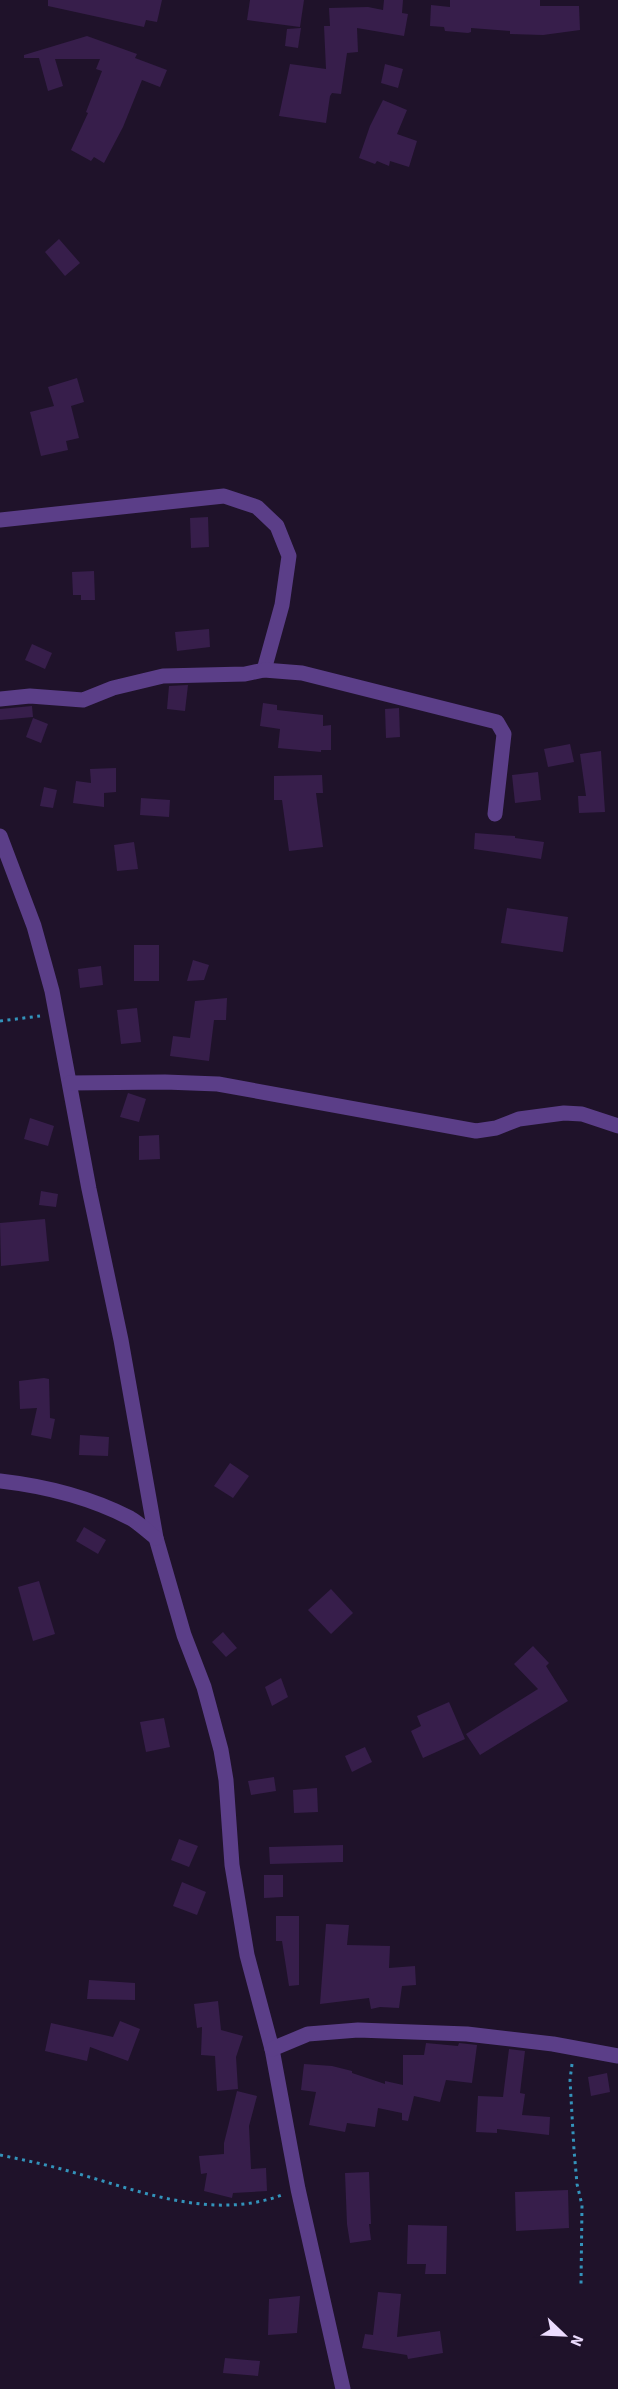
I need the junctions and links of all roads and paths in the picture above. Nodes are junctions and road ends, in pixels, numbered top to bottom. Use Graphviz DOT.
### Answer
graph roads {
  1 [pos="0,520"];
  2 [pos="264,670"];
  3 [pos="0,699"];
  4 [pos="495,814"];
  5 [pos="0,836"];
  6 [pos="56,1014"];
  7 [pos="0,1021"];
  8 [pos="70,1083"];
  9 [pos="618,1126"];
  10 [pos="0,1481"];
  11 [pos="156,1538"];
  12 [pos="574,2048"];
  13 [pos="272,2049"];
  14 [pos="618,2056"];
  15 [pos="0,2155"];
  16 [pos="298,2189"];
  17 [pos="581,2284"];
  18 [pos="343,2389"];
  1 -- 2 [label="street"];
  2 -- 3 [label="street"];
  2 -- 4 [label="street"];
  5 -- 6 [label="street"];
  6 -- 7 [label="path"];
  6 -- 8 [label="street"];
  8 -- 9 [label="street"];
  8 -- 11 [label="street"];
  10 -- 11 [label="street"];
  11 -- 13 [label="street"];
  12 -- 13 [label="street"];
  12 -- 14 [label="street"];
  12 -- 17 [label="path"];
  13 -- 16 [label="street"];
  15 -- 16 [label="path"];
  16 -- 18 [label="street"];
}
